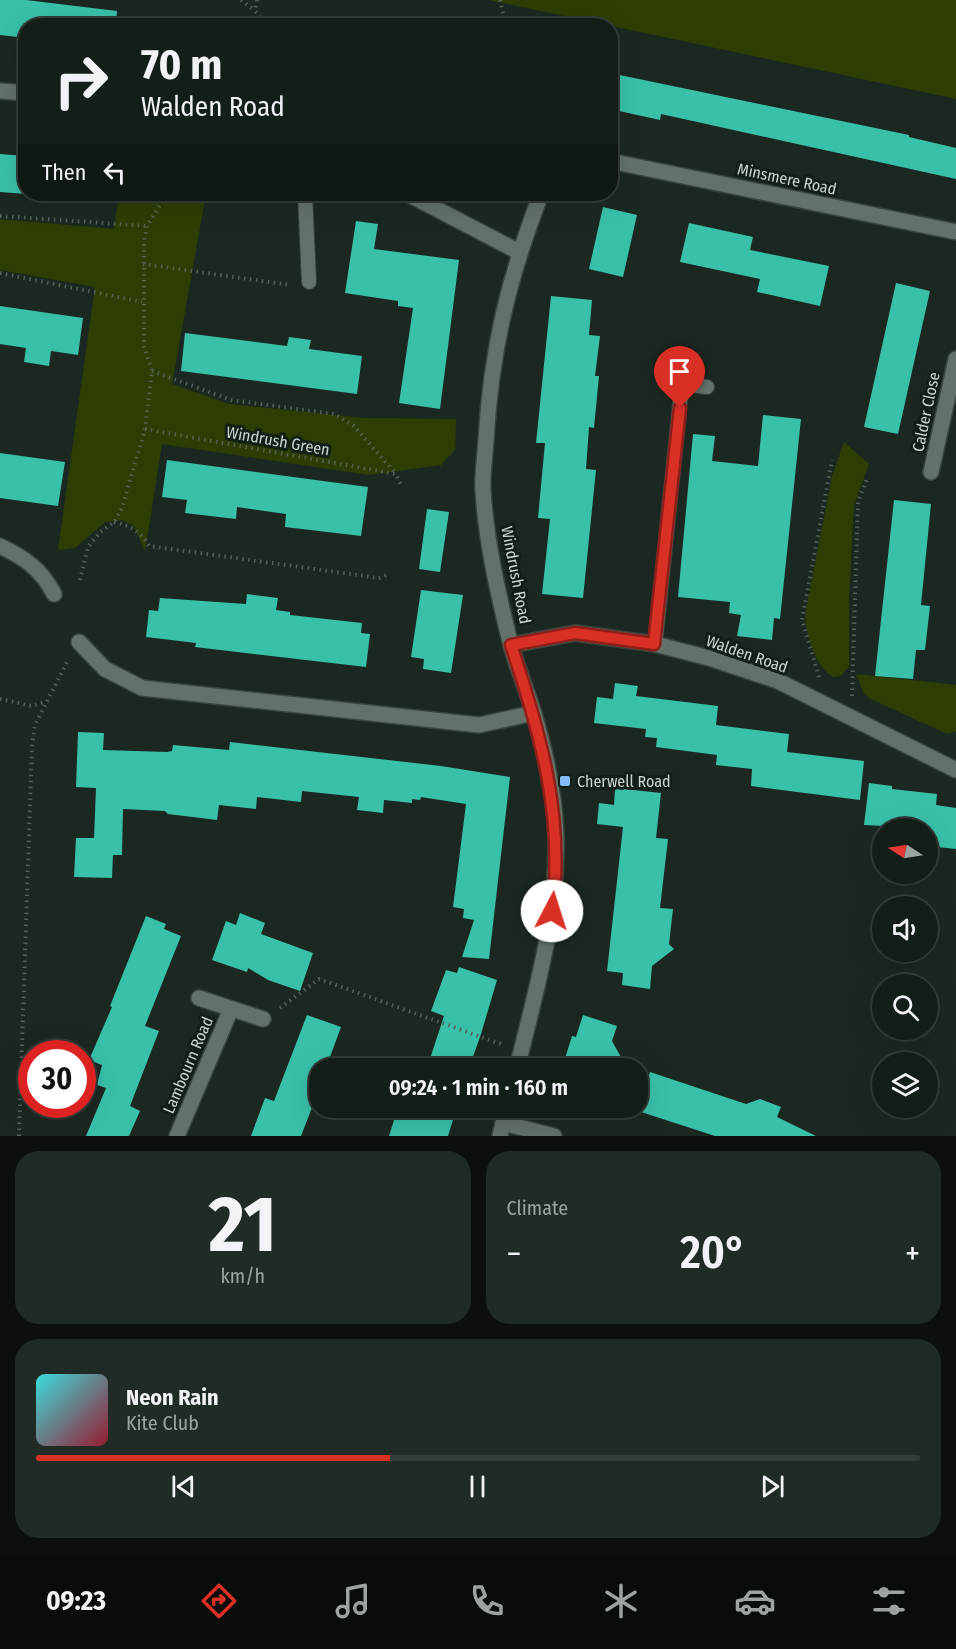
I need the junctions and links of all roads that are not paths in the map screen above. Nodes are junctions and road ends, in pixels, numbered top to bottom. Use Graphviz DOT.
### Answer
graph roads {
  1 [pos="0,91"];
  2 [pos="18,92"];
  3 [pos="618,163"];
  4 [pos="305,201"];
  5 [pos="421,201"];
  6 [pos="538,201"];
  7 [pos="956,232"];
  8 [pos="519,252"];
  9 [pos="309,282"];
  10 [pos="956,359"];
  11 [pos="707,387"];
  12 [pos="931,472"];
  13 [pos="0,546"];
  14 [pos="54,594"];
  15 [pos="79,642"];
  16 [pos="654,644"];
  17 [pos="511,645"];
  18 [pos="534,713"];
  19 [pos="956,770"];
  20 [pos="199,998"];
  21 [pos="231,1009"];
  22 [pos="263,1019"];
  23 [pos="519,1058"];
  24 [pos="502,1129"];
  25 [pos="177,1136"];
  26 [pos="555,1136"];
  1 -- 2 [label="street"];
  3 -- 7 [label="street, Minsmere Road"];
  4 -- 9 [label="lane"];
  5 -- 8 [label="street"];
  6 -- 8 [label="street, Windrush Road"];
  8 -- 17 [label="street, Windrush Road"];
  10 -- 12 [label="street, Calder Close"];
  11 -- 16 [label="lane"];
  13 -- 14 [label="street"];
  15 -- 18 [label="street"];
  16 -- 17 [label="street, Walden Road"];
  16 -- 19 [label="street, Walden Road"];
  17 -- 18 [label="street, Windrush Road"];
  18 -- 23 [label="street, Windrush Road"];
  20 -- 21 [label="street, Lambourn Road"];
  21 -- 22 [label="street, Lambourn Road"];
  21 -- 25 [label="street, Lambourn Road"];
  24 -- 26 [label="street"];
}
